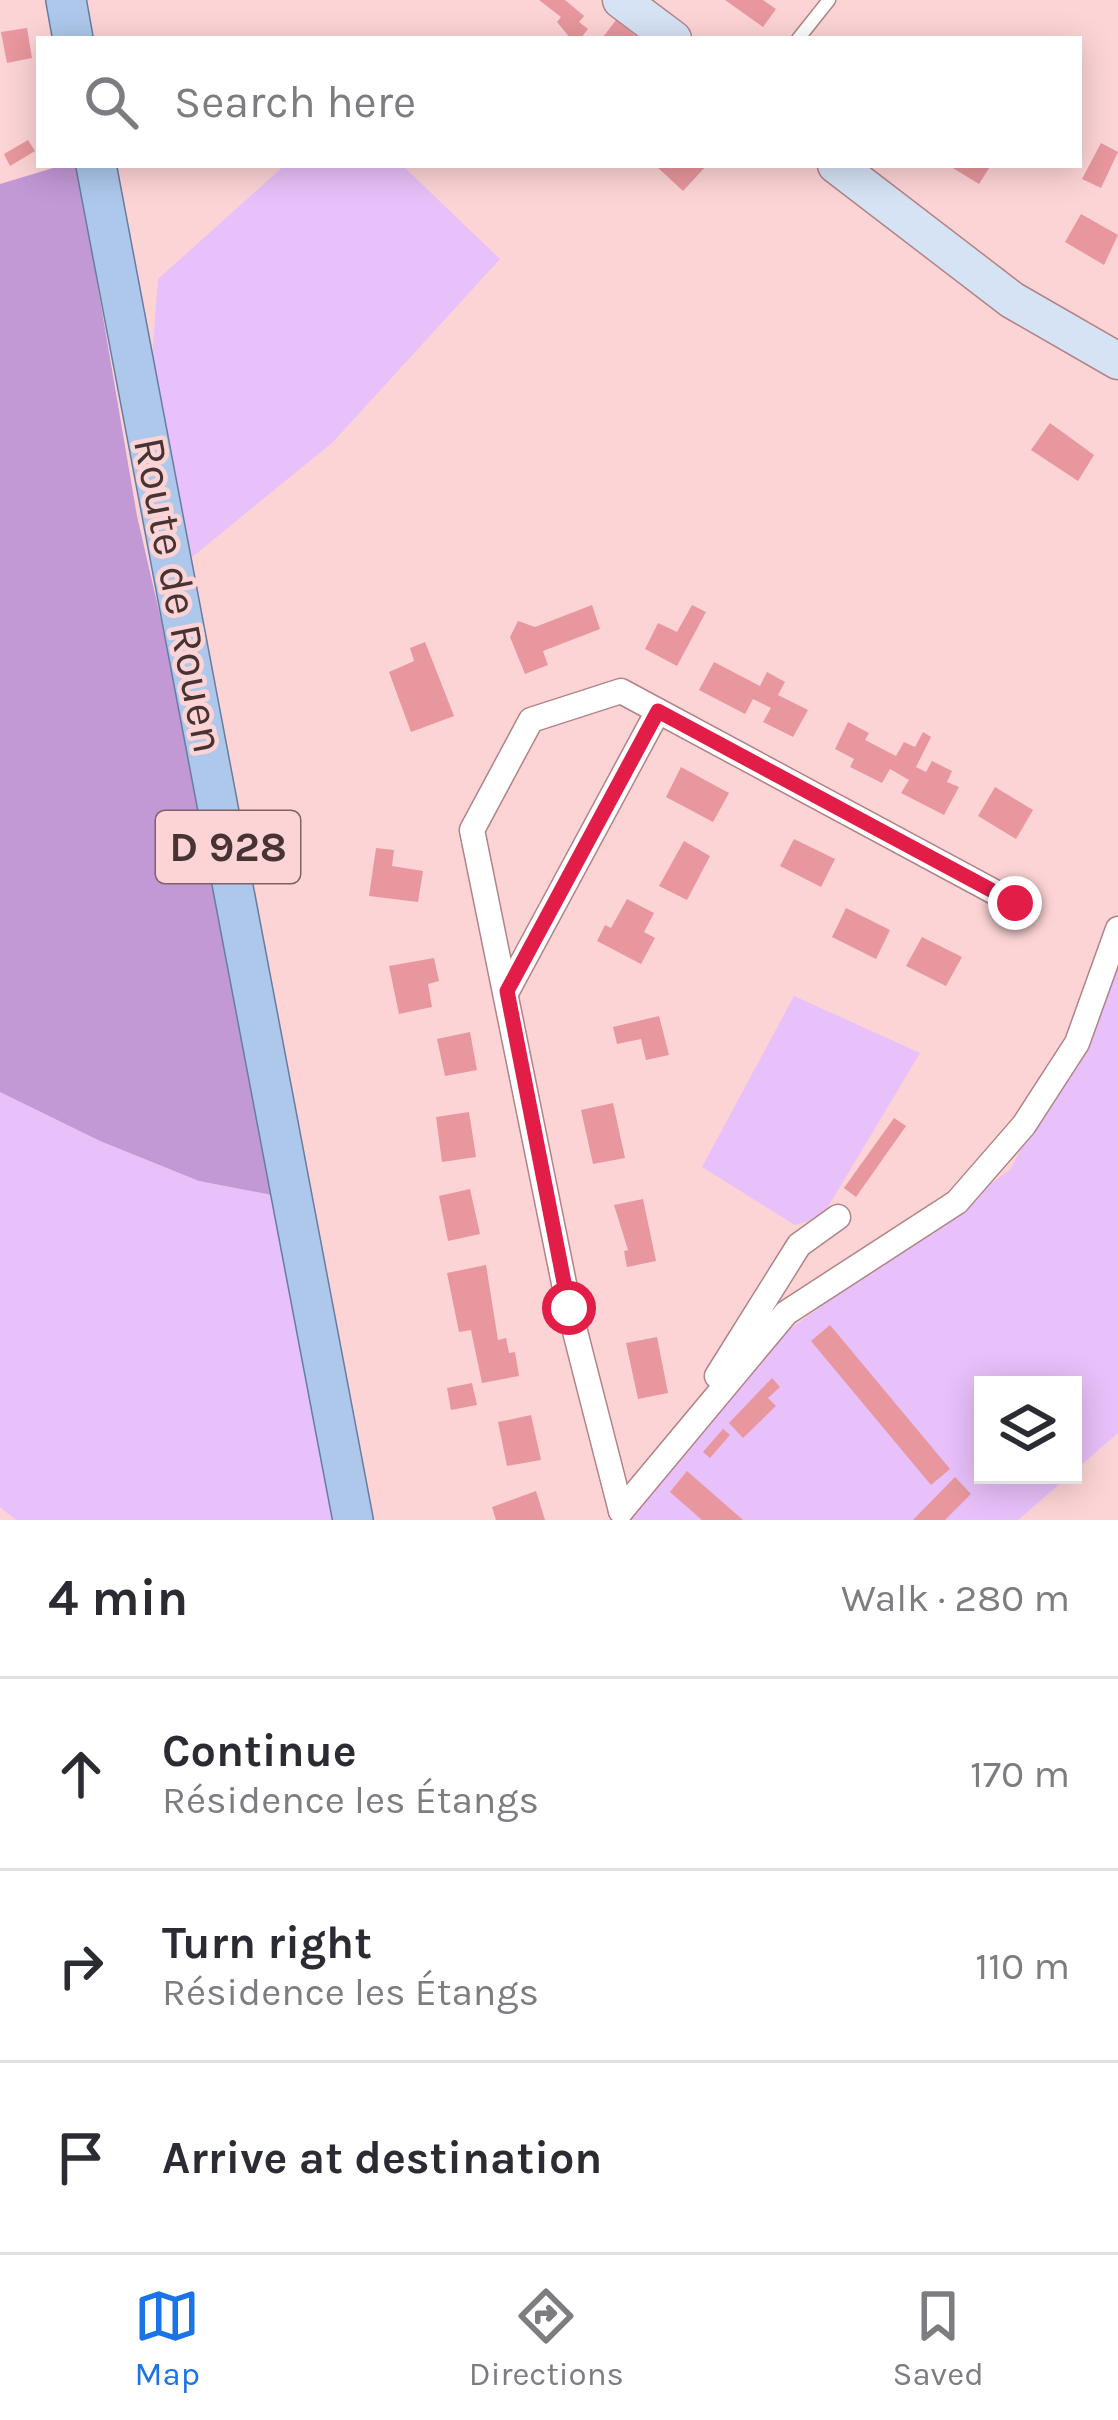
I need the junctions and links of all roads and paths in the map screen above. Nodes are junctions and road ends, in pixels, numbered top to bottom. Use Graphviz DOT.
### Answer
graph roads {
  1 [pos="66,0"];
  2 [pos="621,0"];
  3 [pos="829,0"];
  4 [pos="72,36"];
  5 [pos="670,36"];
  6 [pos="800,36"];
  7 [pos="97,168"];
  8 [pos="840,168"];
  9 [pos="1118,361"];
  10 [pos="658,711"];
  11 [pos="1015,903"];
  12 [pos="1118,928"];
  13 [pos="507,991"];
  14 [pos="838,1217"];
  15 [pos="618,1516"];
  16 [pos="353,1520"];
  1 -- 4 [label="main road"];
  2 -- 5 [label="main road"];
  3 -- 6 [label="lane"];
  7 -- 16 [label="main road, Route de Rouen / D 928"];
  8 -- 9 [label="main road"];
  10 -- 11 [label="street"];
  10 -- 13 [label="street"];
  10 -- 13 [label="street"];
  12 -- 15 [label="street"];
  13 -- 15 [label="street"];
  14 -- 15 [label="street"];
}
